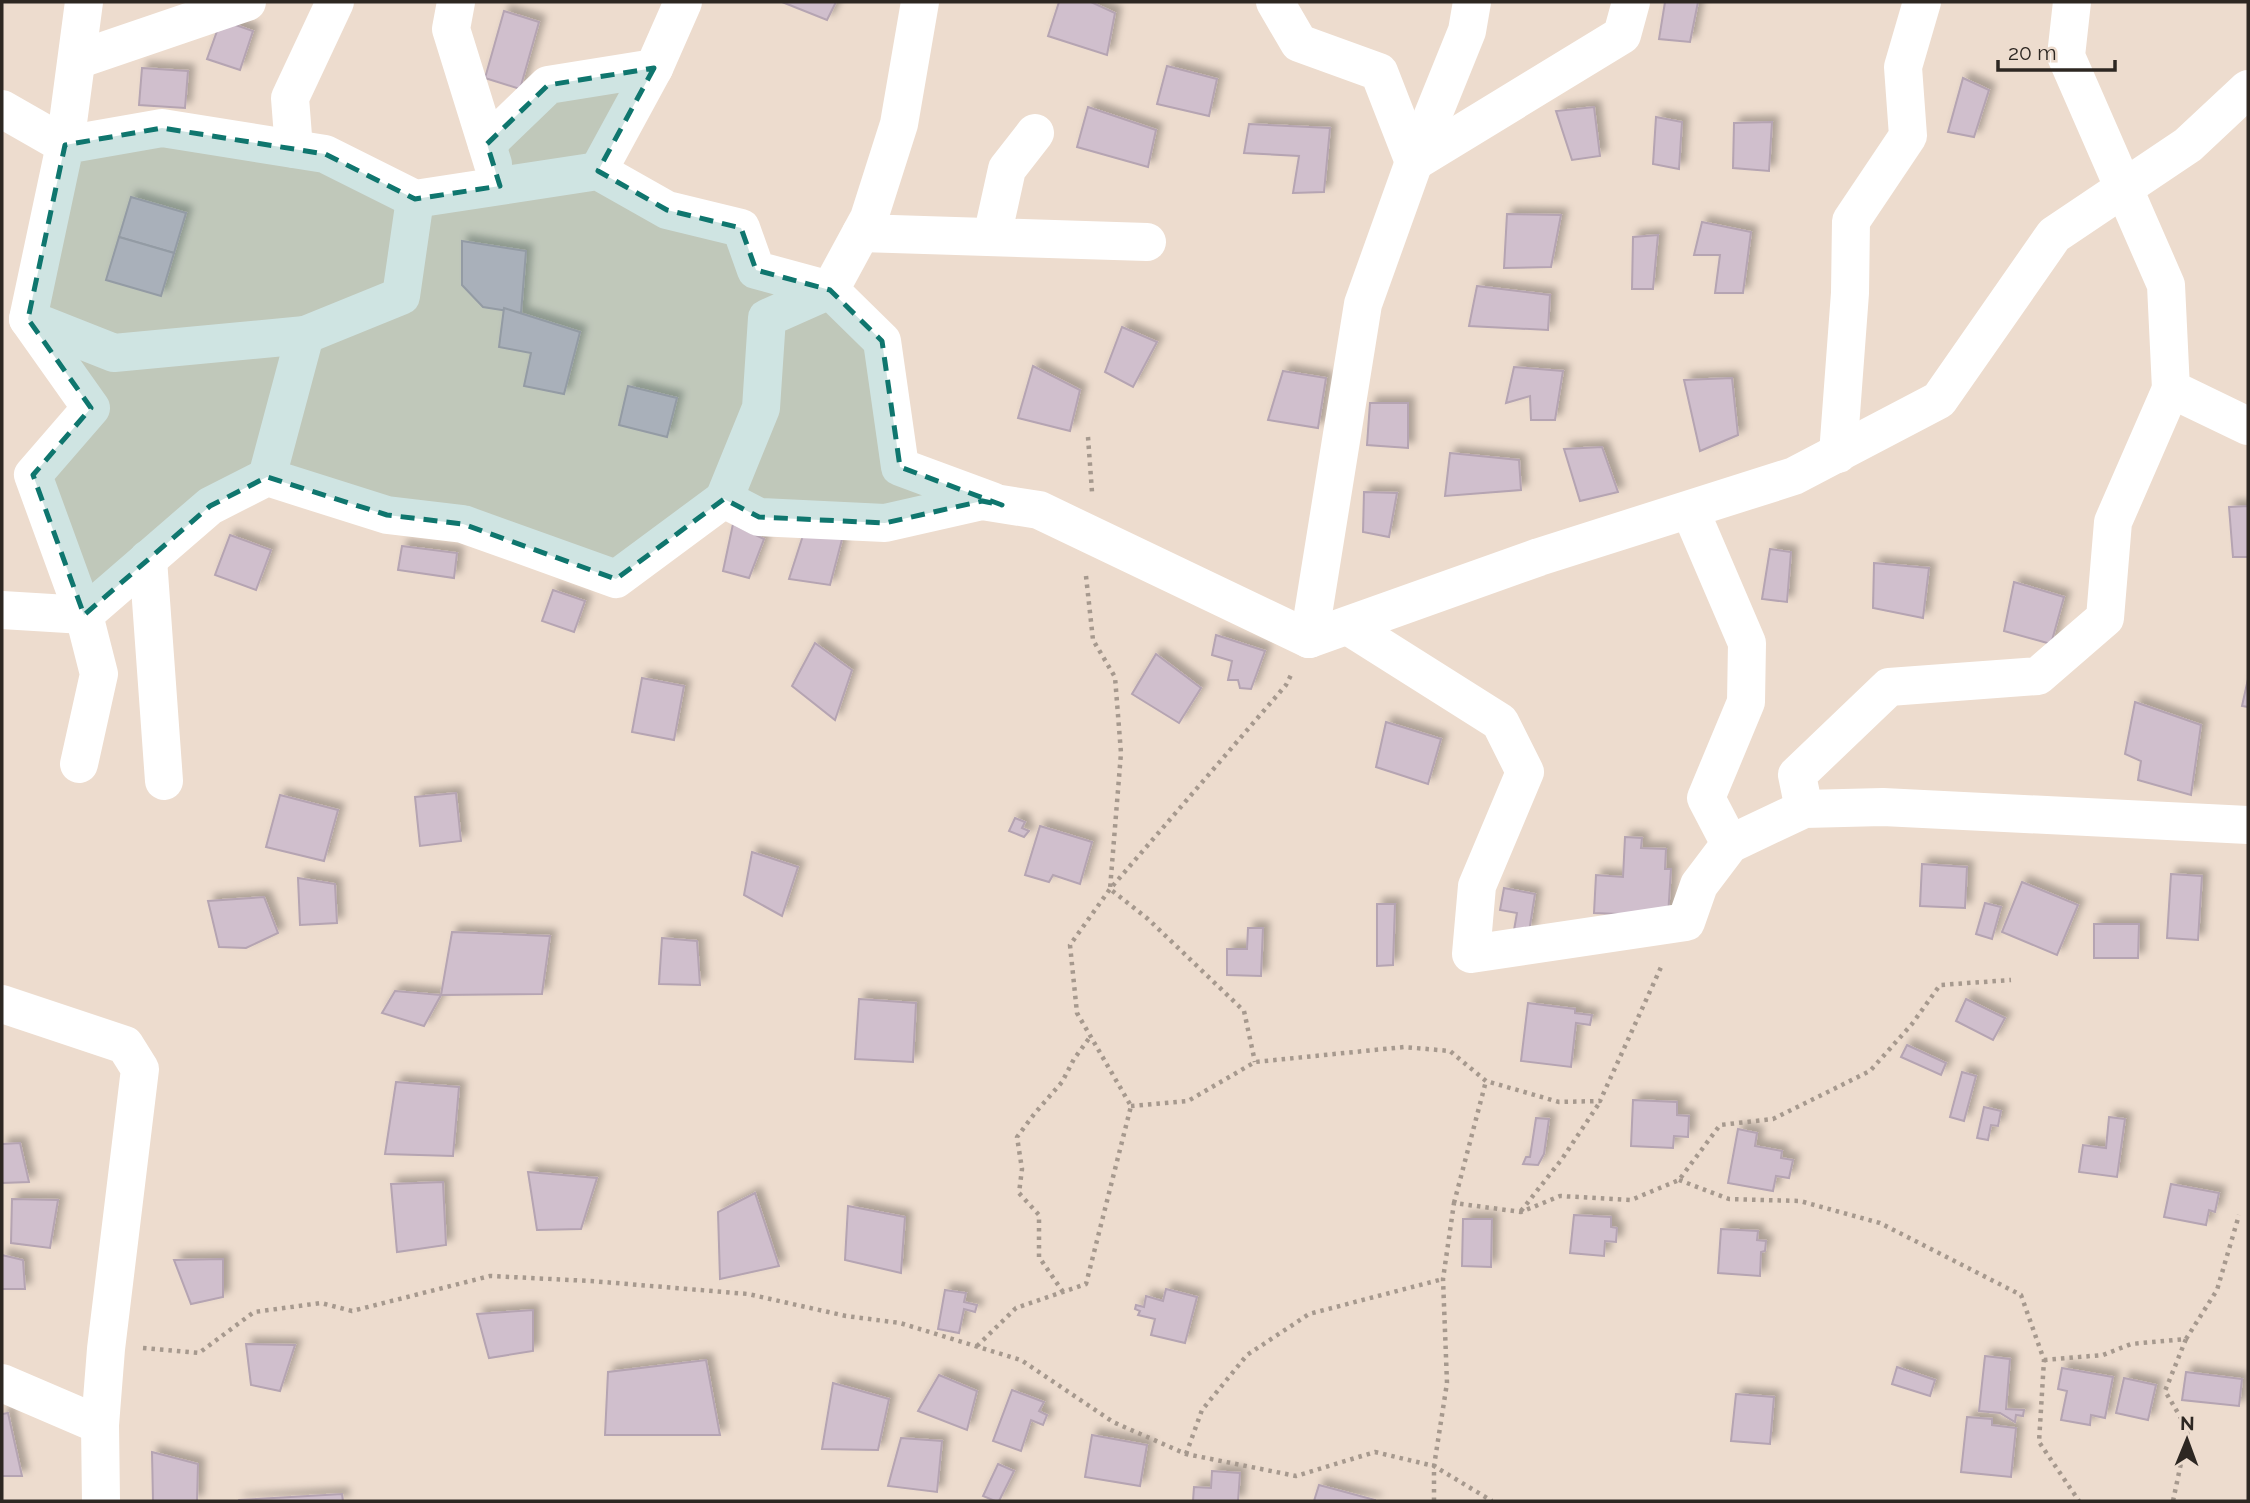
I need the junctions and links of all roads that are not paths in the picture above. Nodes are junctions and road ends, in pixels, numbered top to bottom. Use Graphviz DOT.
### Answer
graph roads {
  1 [pos="84,2"];
  2 [pos="247,2"];
  3 [pos="335,2"];
  4 [pos="456,2"];
  5 [pos="683,2"];
  6 [pos="920,2"];
  7 [pos="1275,2"];
  8 [pos="1472,2"];
  9 [pos="1631,2"];
  10 [pos="1922,2"];
  11 [pos="2072,2"];
  12 [pos="77,60"];
  13 [pos="654,68"];
  14 [pos="2248,89"];
  15 [pos="2,109"];
  16 [pos="1035,133"];
  17 [pos="487,144"];
  18 [pos="65,145"];
  19 [pos="294,149"];
  20 [pos="1414,162"];
  21 [pos="598,171"];
  22 [pos="499,186"];
  23 [pos="2124,188"];
  24 [pos="415,199"];
  25 [pos="860,233"];
  26 [pos="992,237"];
  27 [pos="1147,242"];
  28 [pos="830,290"];
  29 [pos="28,319"];
  30 [pos="305,335"];
  31 [pos="2171,389"];
  32 [pos="2248,426"];
  33 [pos="1838,454"];
  34 [pos="267,477"];
  35 [pos="724,499"];
  36 [pos="1002,505"];
  37 [pos="1690,510"];
  38 [pos="148,559"];
  39 [pos="2,610"];
  40 [pos="84,615"];
  41 [pos="1348,626"];
  42 [pos="1310,639"];
  43 [pos="79,764"];
  44 [pos="164,781"];
  45 [pos="1804,809"];
  46 [pos="2248,825"];
  47 [pos="1730,844"];
  48 [pos="2,1004"];
  49 [pos="2,1383"];
  50 [pos="100,1425"];
  51 [pos="101,1501"];
  1 -- 12 [label="street"];
  2 -- 12 [label="street"];
  3 -- 19 [label="street"];
  4 -- 17 [label="street"];
  5 -- 13 [label="street"];
  6 -- 25 [label="street"];
  7 -- 20 [label="street"];
  8 -- 20 [label="street"];
  9 -- 20 [label="street"];
  10 -- 33 [label="street"];
  11 -- 23 [label="street"];
  12 -- 18 [label="street"];
  13 -- 17 [label="street"];
  13 -- 21 [label="street"];
  14 -- 23 [label="street"];
  15 -- 18 [label="street"];
  16 -- 26 [label="street"];
  17 -- 22 [label="street"];
  18 -- 19 [label="street"];
  18 -- 29 [label="street"];
  19 -- 24 [label="street"];
  20 -- 42 [label="street"];
  21 -- 22 [label="street"];
  21 -- 28 [label="street"];
  22 -- 24 [label="street"];
  23 -- 31 [label="street"];
  23 -- 33 [label="street"];
  24 -- 30 [label="street"];
  25 -- 26 [label="street"];
  25 -- 28 [label="street"];
  26 -- 27 [label="street"];
  28 -- 35 [label="street"];
  28 -- 36 [label="street"];
  29 -- 30 [label="street"];
  29 -- 40 [label="street"];
  30 -- 34 [label="street"];
  31 -- 32 [label="street"];
  31 -- 45 [label="street"];
  33 -- 37 [label="street"];
  34 -- 35 [label="street"];
  34 -- 38 [label="street"];
  35 -- 36 [label="street"];
  36 -- 42 [label="street"];
  37 -- 41 [label="street"];
  37 -- 47 [label="street"];
  38 -- 40 [label="street"];
  38 -- 44 [label="street"];
  39 -- 40 [label="street"];
  40 -- 43 [label="street"];
  41 -- 42 [label="street"];
  41 -- 47 [label="street"];
  45 -- 46 [label="street"];
  45 -- 47 [label="street"];
  48 -- 50 [label="street"];
  49 -- 50 [label="street"];
  50 -- 51 [label="street"];
}
